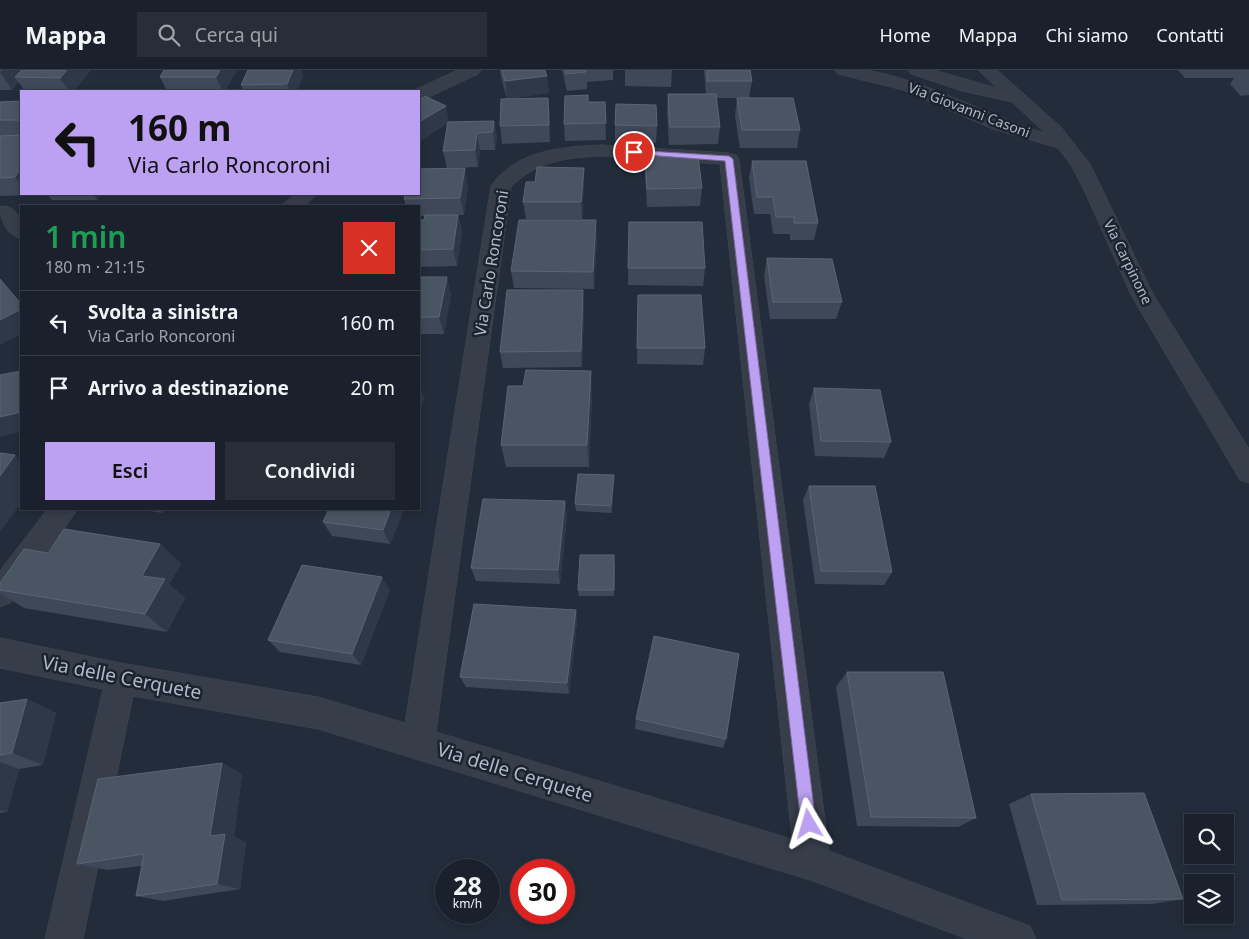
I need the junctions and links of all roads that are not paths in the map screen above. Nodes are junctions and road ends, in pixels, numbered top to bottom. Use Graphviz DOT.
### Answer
graph roads {
  1 [pos="472,70"];
  2 [pos="844,70"];
  3 [pos="917,70"];
  4 [pos="987,70"];
  5 [pos="420,95"];
  6 [pos="1016,98"];
  7 [pos="1064,144"];
  8 [pos="307,195"];
  9 [pos="292,205"];
  10 [pos="9,212"];
  11 [pos="20,230"];
  12 [pos="1249,472"];
  13 [pos="63,510"];
  14 [pos="0,594"];
  15 [pos="0,653"];
  16 [pos="121,678"];
  17 [pos="418,743"];
  18 [pos="813,863"];
  19 [pos="64,939"];
  20 [pos="1017,939"];
  1 -- 5 [label="street"];
  2 -- 7 [label="street, Via Giovanni Casoni"];
  3 -- 6 [label="street"];
  4 -- 6 [label="street, Via Carpinone"];
  6 -- 7 [label="street, Via Carpinone"];
  7 -- 12 [label="street, Via Carpinone"];
  8 -- 9 [label="street"];
  10 -- 11 [label="street"];
  13 -- 14 [label="street"];
  15 -- 16 [label="street, Via delle Cerquete"];
  16 -- 17 [label="street, Via delle Cerquete"];
  16 -- 19 [label="street"];
  17 -- 18 [label="street, Via delle Cerquete"];
  17 -- 18 [label="street, Via Carlo Roncoroni"];
  18 -- 20 [label="street, Via delle Cerquete"];
}
